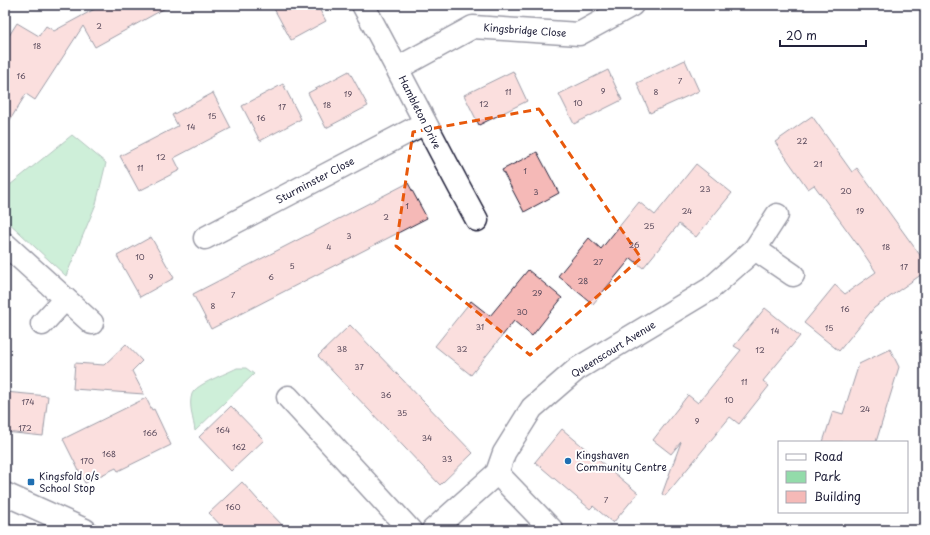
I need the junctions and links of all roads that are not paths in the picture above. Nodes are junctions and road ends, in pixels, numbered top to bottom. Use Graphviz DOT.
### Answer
graph roads {
  1 [pos="363,5"];
  2 [pos="632,5"];
  3 [pos="398,68"];
  4 [pos="424,123"];
  5 [pos="777,215"];
  6 [pos="477,220"];
  7 [pos="205,238"];
  8 [pos="5,244"];
  9 [pos="755,249"];
  10 [pos="793,275"];
  11 [pos="65,299"];
  12 [pos="92,323"];
  13 [pos="42,324"];
  14 [pos="288,397"];
  15 [pos="498,473"];
  16 [pos="5,494"];
  17 [pos="85,530"];
  18 [pos="410,530"];
  19 [pos="433,530"];
  20 [pos="552,530"];
  1 -- 3 [label="street, Hambleton Drive"];
  2 -- 3 [label="street, Kingsbridge Close"];
  3 -- 4 [label="street, Hambleton Drive"];
  4 -- 6 [label="street, Hambleton Drive"];
  4 -- 7 [label="street, Sturminster Close"];
  5 -- 9 [label="street, Queenscourt Avenue"];
  8 -- 11 [label="street"];
  9 -- 10 [label="street"];
  9 -- 15 [label="street, Queenscourt Avenue"];
  11 -- 12 [label="street"];
  11 -- 13 [label="street"];
  14 -- 18 [label="street"];
  15 -- 19 [label="street"];
  15 -- 20 [label="street"];
  16 -- 17 [label="street"];
}
